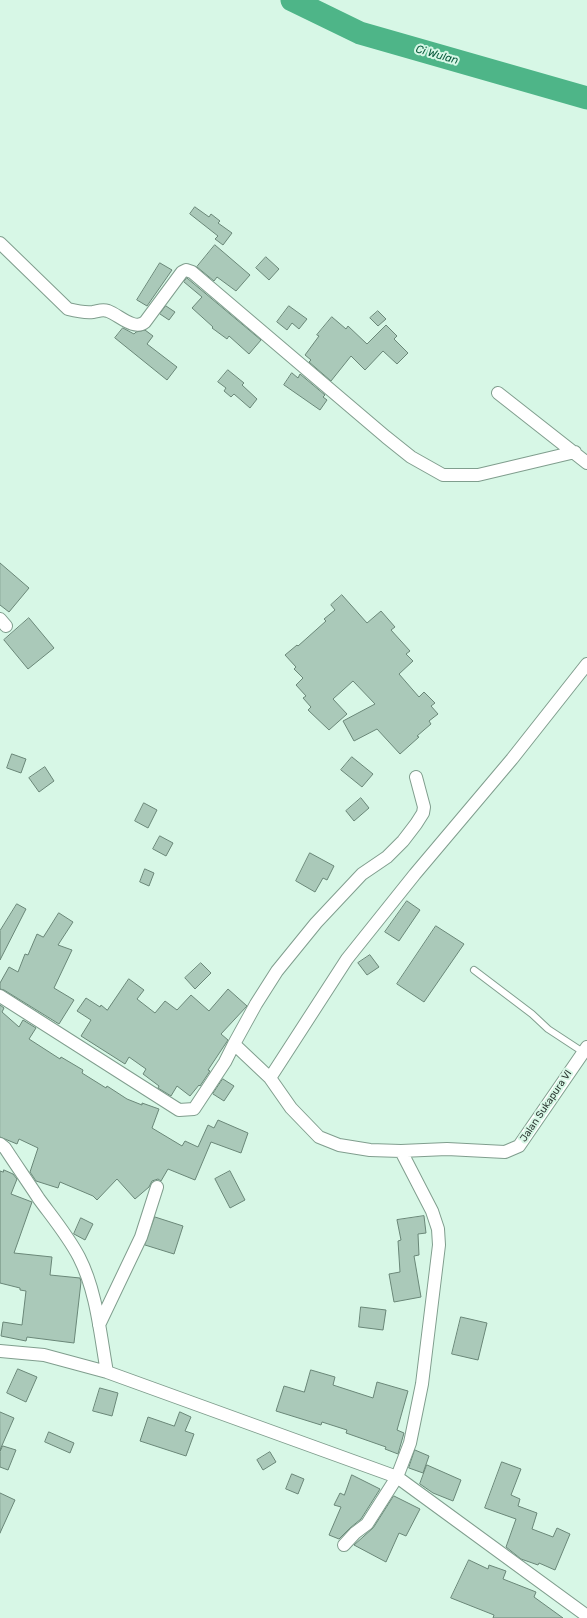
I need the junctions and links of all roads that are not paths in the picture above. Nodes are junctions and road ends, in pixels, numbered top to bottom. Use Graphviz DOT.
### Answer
graph roads {
  1 [pos="0,243"];
  2 [pos="498,393"];
  3 [pos="575,452"];
  4 [pos="587,463"];
  5 [pos="587,664"];
  6 [pos="416,777"];
  7 [pos="474,970"];
  8 [pos="0,996"];
  9 [pos="234,1044"];
  10 [pos="585,1050"];
  11 [pos="270,1078"];
  12 [pos="0,1144"];
  13 [pos="401,1151"];
  14 [pos="157,1187"];
  15 [pos="98,1325"];
  16 [pos="0,1351"];
  17 [pos="107,1372"];
  18 [pos="397,1477"];
  19 [pos="344,1546"];
  20 [pos="587,1616"];
  1 -- 3 [label="street"];
  2 -- 3 [label="street"];
  3 -- 4 [label="street"];
  5 -- 11 [label="street"];
  6 -- 9 [label="street"];
  7 -- 10 [label="lane"];
  8 -- 9 [label="street"];
  9 -- 11 [label="street, Jalan Sukapura VI"];
  10 -- 13 [label="street, Jalan Sukapura VI"];
  11 -- 13 [label="street, Jalan Sukapura VI"];
  12 -- 15 [label="street"];
  13 -- 18 [label="street"];
  14 -- 15 [label="street"];
  15 -- 17 [label="street"];
  16 -- 17 [label="street"];
  17 -- 18 [label="street"];
  18 -- 19 [label="street"];
  18 -- 20 [label="street"];
}
